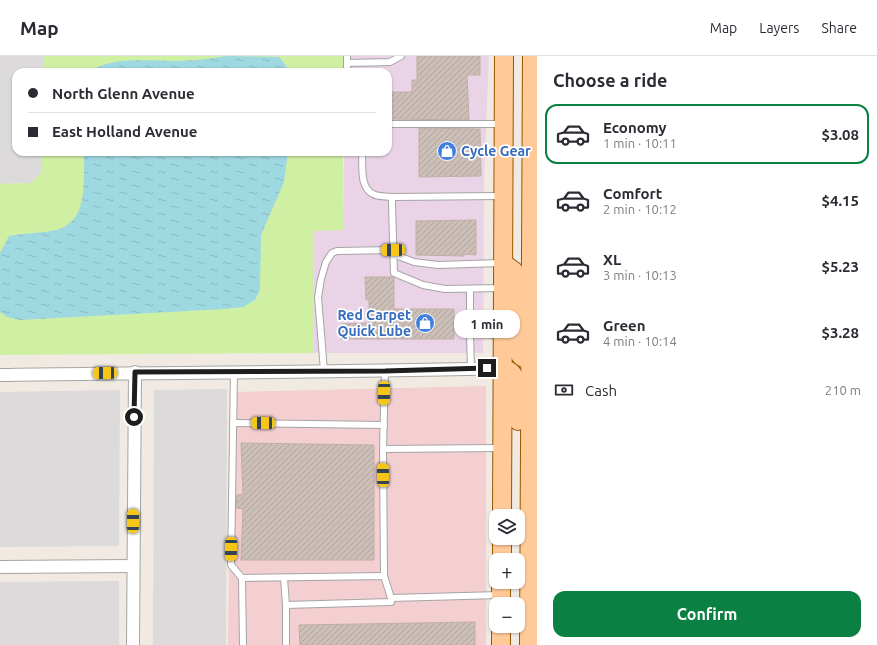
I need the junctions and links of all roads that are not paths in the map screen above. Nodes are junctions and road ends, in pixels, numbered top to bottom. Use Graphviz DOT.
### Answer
graph roads {
  1 [pos="401,56"];
  2 [pos="504,56"];
  3 [pos="347,59"];
  4 [pos="534,63"];
  5 [pos="534,101"];
  6 [pos="392,124"];
  7 [pos="504,124"];
  8 [pos="534,148"];
  9 [pos="362,156"];
  10 [pos="503,196"];
  11 [pos="392,197"];
  12 [pos="393,252"];
  13 [pos="503,263"];
  14 [pos="470,288"];
  15 [pos="503,288"];
  16 [pos="534,291"];
  17 [pos="470,334"];
  18 [pos="502,335"];
  19 [pos="530,359"];
  20 [pos="502,368"];
  21 [pos="471,369"];
  22 [pos="234,371"];
  23 [pos="324,371"];
  24 [pos="385,371"];
  25 [pos="135,372"];
  26 [pos="0,374"];
  27 [pos="534,386"];
  28 [pos="233,423"];
  29 [pos="384,425"];
  30 [pos="502,448"];
  31 [pos="383,449"];
  32 [pos="530,468"];
  33 [pos="502,509"];
  34 [pos="133,566"];
  35 [pos="0,567"];
  36 [pos="384,576"];
  37 [pos="242,578"];
  38 [pos="284,578"];
  39 [pos="501,594"];
  40 [pos="391,598"];
  41 [pos="286,605"];
  42 [pos="533,626"];
  43 [pos="501,633"];
  44 [pos="133,645"];
  45 [pos="243,645"];
  46 [pos="286,645"];
  47 [pos="501,645"];
  48 [pos="529,645"];
  1 -- 3 [label="lane"];
  2 -- 7 [label="main road"];
  4 -- 5 [label="main road"];
  5 -- 8 [label="main road"];
  6 -- 7 [label="lane"];
  7 -- 10 [label="main road"];
  8 -- 16 [label="main road"];
  9 -- 11 [label="lane"];
  10 -- 11 [label="lane"];
  10 -- 13 [label="main road"];
  11 -- 12 [label="lane"];
  12 -- 13 [label="lane"];
  12 -- 14 [label="lane"];
  12 -- 23 [label="lane"];
  13 -- 15 [label="main road"];
  13 -- 19 [label="main road"];
  14 -- 15 [label="lane"];
  14 -- 17 [label="lane"];
  15 -- 18 [label="main road"];
  16 -- 19 [label="main road"];
  17 -- 18 [label="lane"];
  17 -- 21 [label="lane"];
  18 -- 20 [label="main road"];
  19 -- 27 [label="main road"];
  20 -- 21 [label="street"];
  20 -- 30 [label="main road"];
  20 -- 32 [label="main road"];
  21 -- 24 [label="street"];
  22 -- 23 [label="street"];
  22 -- 25 [label="street"];
  22 -- 28 [label="lane"];
  23 -- 24 [label="street"];
  24 -- 29 [label="lane"];
  25 -- 26 [label="street"];
  25 -- 34 [label="street"];
  27 -- 32 [label="main road"];
  28 -- 29 [label="lane"];
  28 -- 37 [label="lane"];
  29 -- 31 [label="lane"];
  30 -- 31 [label="lane"];
  30 -- 33 [label="main road"];
  31 -- 36 [label="lane"];
  32 -- 42 [label="main road"];
  34 -- 35 [label="street"];
  34 -- 44 [label="street"];
  36 -- 38 [label="lane"];
  36 -- 40 [label="lane"];
  37 -- 38 [label="lane"];
  37 -- 45 [label="lane"];
  38 -- 41 [label="lane"];
  39 -- 40 [label="lane"];
  40 -- 41 [label="lane"];
  41 -- 46 [label="lane"];
  42 -- 48 [label="main road"];
  43 -- 47 [label="main road"];
}
